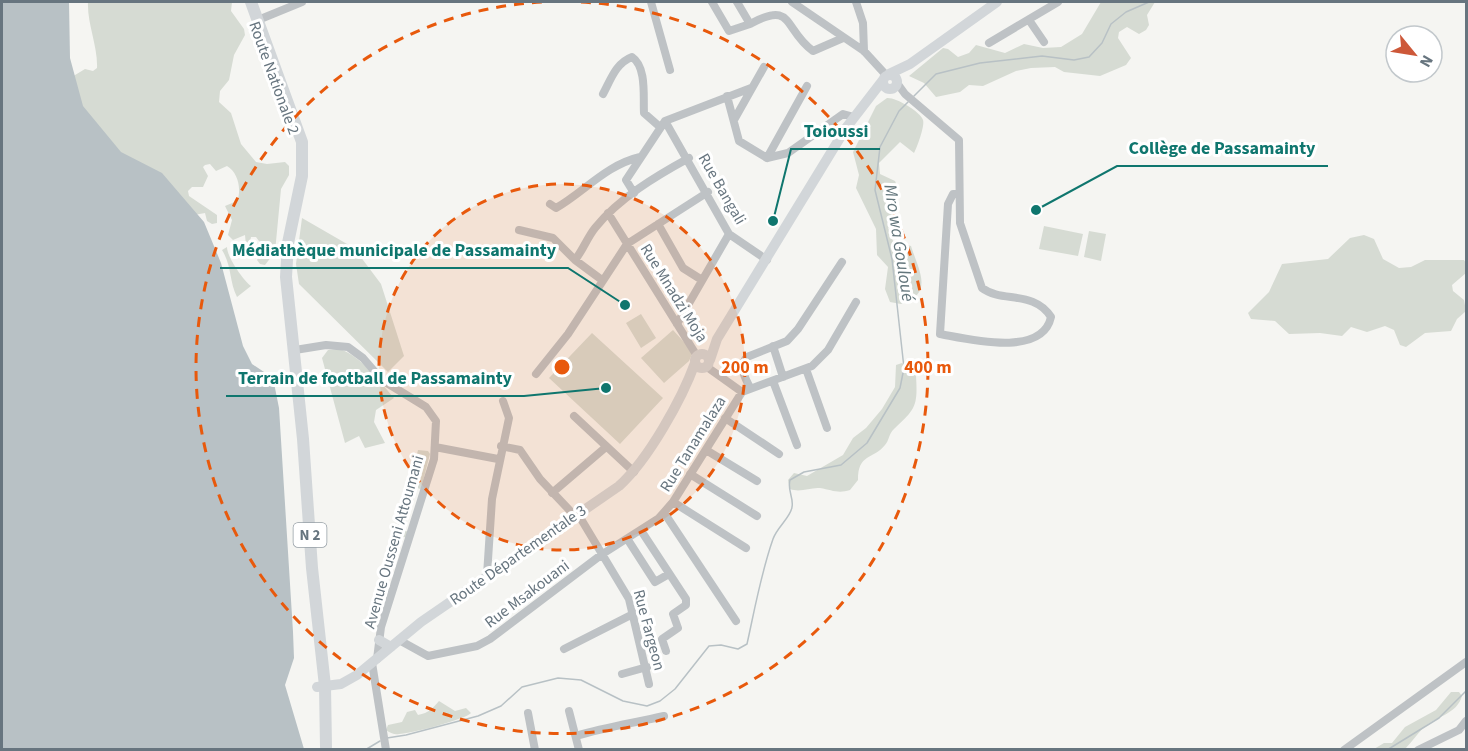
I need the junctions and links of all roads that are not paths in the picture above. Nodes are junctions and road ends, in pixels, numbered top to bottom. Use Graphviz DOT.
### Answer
graph roads {
  1 [pos="249,2"];
  2 [pos="302,2"];
  3 [pos="651,2"];
  4 [pos="712,2"];
  5 [pos="737,2"];
  6 [pos="792,2"];
  7 [pos="996,2"];
  8 [pos="1058,2"];
  9 [pos="859,3"];
  10 [pos="258,20"];
  11 [pos="1029,20"];
  12 [pos="750,24"];
  13 [pos="843,38"];
  14 [pos="1044,42"];
  15 [pos="989,43"];
  16 [pos="864,51"];
  17 [pos="263,52"];
  18 [pos="764,67"];
  19 [pos="670,70"];
  20 [pos="278,73"];
  21 [pos="890,82"];
  22 [pos="807,86"];
  23 [pos="752,88"];
  24 [pos="603,94"];
  25 [pos="727,96"];
  26 [pos="854,117"];
  27 [pos="734,120"];
  28 [pos="662,124"];
  29 [pos="302,154"];
  30 [pos="640,157"];
  31 [pos="689,158"];
  32 [pos="767,158"];
  33 [pos="708,192"];
  34 [pos="634,193"];
  35 [pos="959,194"];
  36 [pos="550,204"];
  37 [pos="608,213"];
  38 [pos="658,224"];
  39 [pos="519,230"];
  40 [pos="729,234"];
  41 [pos="627,244"];
  42 [pos="575,260"];
  43 [pos="767,260"];
  44 [pos="842,262"];
  45 [pos="602,280"];
  46 [pos="702,280"];
  47 [pos="856,302"];
  48 [pos="677,324"];
  49 [pos="773,346"];
  50 [pos="296,350"];
  51 [pos="703,361"];
  52 [pos="806,369"];
  53 [pos="536,374"];
  54 [pos="783,377"];
  55 [pos="772,381"];
  56 [pos="746,390"];
  57 [pos="503,401"];
  58 [pos="574,416"];
  59 [pos="725,418"];
  60 [pos="827,428"];
  61 [pos="797,445"];
  62 [pos="501,446"];
  63 [pos="435,447"];
  64 [pos="606,447"];
  65 [pos="706,450"];
  66 [pos="778,453"];
  67 [pos="498,459"];
  68 [pos="634,472"];
  69 [pos="690,474"];
  70 [pos="758,481"];
  71 [pos="552,493"];
  72 [pos="673,502"];
  73 [pos="665,513"];
  74 [pos="576,515"];
  75 [pos="757,516"];
  76 [pos="642,532"];
  77 [pos="628,540"];
  78 [pos="746,548"];
  79 [pos="601,555"];
  80 [pos="669,574"];
  81 [pos="487,575"];
  82 [pos="632,615"];
  83 [pos="736,621"];
  84 [pos="379,640"];
  85 [pos="395,643"];
  86 [pos="564,649"];
  87 [pos="666,651"];
  88 [pos="374,662"];
  89 [pos="1467,662"];
  90 [pos="647,667"];
  91 [pos="622,674"];
  92 [pos="649,684"];
  93 [pos="321,687"];
  94 [pos="568,711"];
  95 [pos="528,713"];
  96 [pos="664,716"];
  97 [pos="1467,720"];
  98 [pos="576,736"];
  99 [pos="327,748"];
  100 [pos="578,749"];
  101 [pos="386,750"];
  102 [pos="535,750"];
  103 [pos="1344,750"];
  104 [pos="1418,750"];
  1 -- 10 [label="main road, Route Nationale 2 / N 2"];
  1 -- 17 [label="main road, Route Nationale 2 / N 2"];
  2 -- 10 [label="street"];
  3 -- 19 [label="street"];
  4 -- 12 [label="street"];
  5 -- 12 [label="street"];
  6 -- 13 [label="street"];
  7 -- 21 [label="main road, Route Départementale 3"];
  8 -- 11 [label="street"];
  9 -- 16 [label="street"];
  10 -- 20 [label="main road, Route Nationale 2 / N 2"];
  11 -- 14 [label="street"];
  11 -- 15 [label="street"];
  12 -- 13 [label="street"];
  13 -- 16 [label="street"];
  16 -- 21 [label="street"];
  17 -- 20 [label="main road, N 2"];
  17 -- 29 [label="main road, Route Nationale 2 / N 2"];
  18 -- 23 [label="street"];
  20 -- 29 [label="main road, Route Nationale 2 / N 2"];
  21 -- 26 [label="main road, Route Départementale 3"];
  21 -- 35 [label="street"];
  22 -- 32 [label="street"];
  23 -- 25 [label="street"];
  23 -- 27 [label="street"];
  24 -- 28 [label="street, Rue Bangali"];
  25 -- 27 [label="street"];
  25 -- 28 [label="street"];
  26 -- 32 [label="street"];
  26 -- 43 [label="main road, Route Départementale 3"];
  27 -- 32 [label="street"];
  28 -- 30 [label="street"];
  28 -- 31 [label="street, Rue Bangali"];
  29 -- 50 [label="main road, Route Nationale 2 / N 2"];
  30 -- 34 [label="street"];
  30 -- 36 [label="street"];
  31 -- 33 [label="street, Rue Bangali"];
  31 -- 34 [label="street"];
  33 -- 38 [label="street"];
  33 -- 40 [label="street, Rue Bangali"];
  34 -- 37 [label="street"];
  35 -- 35 [label="street"];
  37 -- 41 [label="street, Rue Mnadzi Moja"];
  37 -- 42 [label="street"];
  38 -- 41 [label="street"];
  38 -- 46 [label="street"];
  39 -- 42 [label="street"];
  40 -- 43 [label="street, Rue Bangali"];
  40 -- 46 [label="street"];
  41 -- 45 [label="street"];
  41 -- 48 [label="street, Rue Mnadzi Moja"];
  42 -- 45 [label="street"];
  43 -- 51 [label="main road, Route Départementale 3"];
  44 -- 49 [label="street"];
  45 -- 53 [label="street"];
  46 -- 48 [label="street"];
  47 -- 52 [label="street, Rue Tanamalaza"];
  48 -- 51 [label="street, Rue Mnadzi Moja"];
  49 -- 54 [label="street"];
  49 -- 56 [label="street"];
  50 -- 63 [label="street, Avenue Ousseni Attoumani"];
  50 -- 93 [label="main road, N 2"];
  51 -- 56 [label="street"];
  51 -- 68 [label="main road, Route Départementale 3"];
  52 -- 54 [label="street, Rue Tanamalaza"];
  52 -- 60 [label="street"];
  54 -- 55 [label="street, Rue Tanamalaza"];
  55 -- 56 [label="street, Rue Tanamalaza"];
  55 -- 61 [label="street"];
  56 -- 59 [label="street, Rue Tanamalaza"];
  57 -- 62 [label="street"];
  58 -- 64 [label="street"];
  59 -- 65 [label="street, Rue Tanamalaza"];
  59 -- 66 [label="street"];
  62 -- 67 [label="street"];
  62 -- 71 [label="street, Rue Fargeon"];
  63 -- 67 [label="street"];
  63 -- 84 [label="street, Avenue Ousseni Attoumani"];
  64 -- 68 [label="street"];
  64 -- 71 [label="street"];
  65 -- 69 [label="street, Rue Tanamalaza"];
  65 -- 70 [label="street"];
  67 -- 81 [label="street"];
  68 -- 74 [label="main road, Route Départementale 3"];
  69 -- 72 [label="street, Rue Tanamalaza"];
  69 -- 75 [label="street"];
  71 -- 74 [label="street, Rue Fargeon"];
  72 -- 73 [label="street, Rue Tanamalaza"];
  72 -- 78 [label="street"];
  73 -- 76 [label="street, Rue Tanamalaza"];
  73 -- 83 [label="street"];
  74 -- 79 [label="street, Rue Fargeon"];
  74 -- 81 [label="main road, Route Départementale 3"];
  76 -- 77 [label="street, Rue Tanamalaza"];
  76 -- 80 [label="street"];
  77 -- 79 [label="street, Rue Tanamalaza"];
  77 -- 80 [label="street"];
  79 -- 82 [label="street, Rue Fargeon"];
  79 -- 85 [label="street, Rue Msakouani"];
  80 -- 87 [label="street"];
  81 -- 85 [label="main road, Route Départementale 3"];
  82 -- 86 [label="street"];
  82 -- 90 [label="street, Rue Fargeon"];
  84 -- 85 [label="main road"];
  84 -- 88 [label="street, Avenue Ousseni Attoumani"];
  85 -- 88 [label="main road, Route Départementale 3"];
  88 -- 93 [label="main road, Route Départementale 3"];
  88 -- 101 [label="street, Avenue Ousseni Attoumani"];
  89 -- 103 [label="street"];
  90 -- 91 [label="street"];
  90 -- 92 [label="street, Rue Fargeon"];
  93 -- 99 [label="main road"];
  94 -- 98 [label="street"];
  95 -- 102 [label="street"];
  96 -- 98 [label="street"];
  97 -- 104 [label="street"];
  98 -- 100 [label="street"];
}
